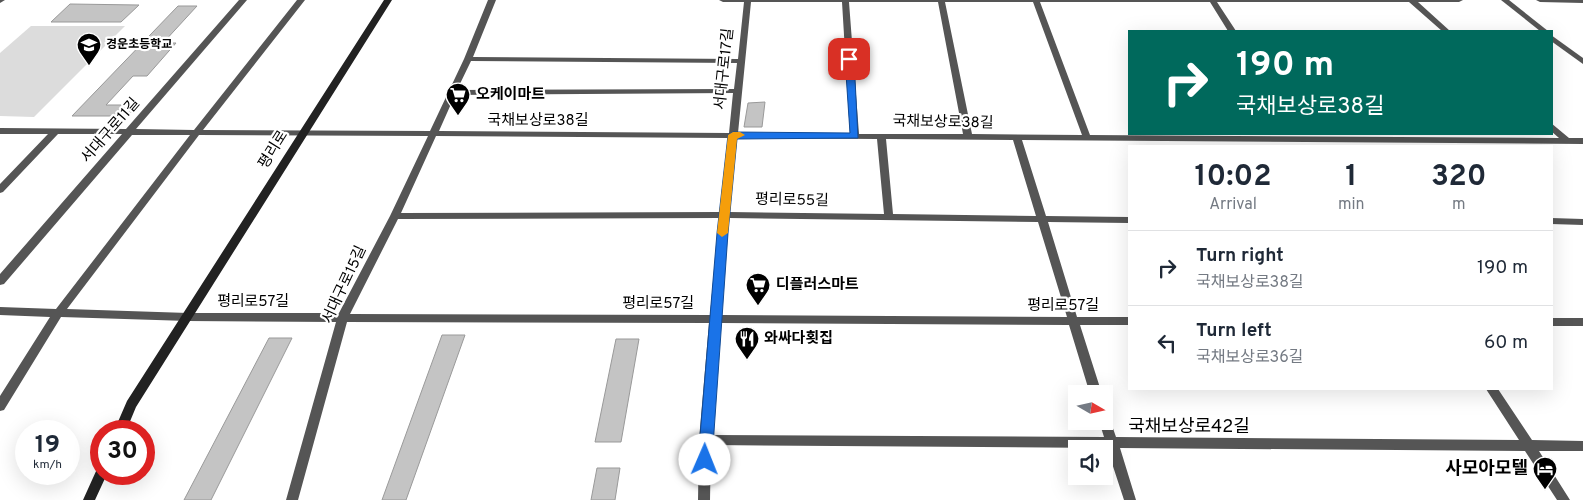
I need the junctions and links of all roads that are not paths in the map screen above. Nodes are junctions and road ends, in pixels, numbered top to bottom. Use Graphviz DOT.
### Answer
graph roads {
  1 [pos="243,0"];
  2 [pos="301,0"];
  3 [pos="388,0"];
  4 [pos="492,0"];
  5 [pos="723,0"];
  6 [pos="748,0"];
  7 [pos="845,0"];
  8 [pos="1212,0"];
  9 [pos="1229,0"];
  10 [pos="1412,0"];
  11 [pos="1459,0"];
  12 [pos="1505,0"];
  13 [pos="1540,0"];
  14 [pos="941,1"];
  15 [pos="1036,1"];
  16 [pos="1583,1"];
  17 [pos="1231,30"];
  18 [pos="1445,30"];
  19 [pos="1543,30"];
  20 [pos="1553,39"];
  21 [pos="468,59"];
  22 [pos="741,61"];
  23 [pos="1583,62"];
  24 [pos="737,91"];
  25 [pos="452,93"];
  26 [pos="1553,128"];
  27 [pos="0,131"];
  28 [pos="56,131"];
  29 [pos="129,132"];
  30 [pos="197,132"];
  31 [pos="303,134"];
  32 [pos="431,134"];
  33 [pos="733,135"];
  34 [pos="855,136"];
  35 [pos="882,136"];
  36 [pos="1302,136"];
  37 [pos="968,137"];
  38 [pos="1017,138"];
  39 [pos="1087,138"];
  40 [pos="1567,141"];
  41 [pos="1583,141"];
  42 [pos="1330,143"];
  43 [pos="0,190"];
  44 [pos="724,215"];
  45 [pos="395,216"];
  46 [pos="889,217"];
  47 [pos="1042,219"];
  48 [pos="1128,220"];
  49 [pos="1553,221"];
  50 [pos="1583,222"];
  51 [pos="0,281"];
  52 [pos="0,311"];
  53 [pos="59,312"];
  54 [pos="188,317"];
  55 [pos="343,317"];
  56 [pos="715,320"];
  57 [pos="1073,321"];
  58 [pos="1128,321"];
  59 [pos="1553,322"];
  60 [pos="1583,322"];
  61 [pos="1093,385"];
  62 [pos="1493,390"];
  63 [pos="0,406"];
  64 [pos="125,420"];
  65 [pos="705,440"];
  66 [pos="1068,444"];
  67 [pos="1113,444"];
  68 [pos="1528,446"];
  69 [pos="1583,446"];
  70 [pos="1113,447"];
  71 [pos="96,485"];
  72 [pos="89,500"];
  73 [pos="292,500"];
  74 [pos="704,500"];
  75 [pos="1130,500"];
  76 [pos="1564,500"];
  1 -- 29 [label="street, 서대구로11길"];
  2 -- 30 [label="street"];
  3 -- 31 [label="main road, 평리로"];
  4 -- 21 [label="street, 서대구로15길"];
  5 -- 6 [label="street"];
  6 -- 7 [label="street"];
  6 -- 22 [label="street, 서대구로17길"];
  7 -- 14 [label="street"];
  7 -- 34 [label="street"];
  8 -- 9 [label="street"];
  8 -- 15 [label="street"];
  8 -- 17 [label="street"];
  9 -- 10 [label="street"];
  10 -- 11 [label="street"];
  10 -- 18 [label="street"];
  12 -- 19 [label="street"];
  13 -- 16 [label="street"];
  14 -- 15 [label="street"];
  14 -- 37 [label="street"];
  15 -- 39 [label="street"];
  20 -- 23 [label="street"];
  21 -- 22 [label="street"];
  21 -- 25 [label="street, 서대구로15길"];
  22 -- 24 [label="street, 서대구로17길"];
  24 -- 25 [label="street"];
  24 -- 33 [label="street, 서대구로17길"];
  25 -- 32 [label="street, 서대구로15길"];
  26 -- 40 [label="street"];
  27 -- 28 [label="street, 국채보상로38길"];
  28 -- 29 [label="street, 국채보상로38길"];
  28 -- 43 [label="street"];
  29 -- 30 [label="street, 국채보상로38길"];
  29 -- 51 [label="street, 서대구로11길"];
  30 -- 31 [label="street, 국채보상로38길"];
  30 -- 53 [label="street"];
  31 -- 32 [label="street, 국채보상로38길"];
  31 -- 54 [label="main road, 평리로"];
  32 -- 33 [label="street, 국채보상로38길"];
  32 -- 45 [label="street, 서대구로15길"];
  33 -- 34 [label="street, 국채보상로38길"];
  33 -- 44 [label="street, 서대구로17길"];
  34 -- 35 [label="street, 국채보상로38길"];
  35 -- 37 [label="street, 국채보상로38길"];
  35 -- 46 [label="street"];
  36 -- 39 [label="street, 국채보상로38길"];
  36 -- 42 [label="street, 국채보상로38길"];
  37 -- 38 [label="street, 국채보상로38길"];
  38 -- 39 [label="street, 국채보상로38길"];
  38 -- 47 [label="street"];
  40 -- 41 [label="street, 국채보상로38길"];
  40 -- 42 [label="street, 국채보상로38길"];
  44 -- 45 [label="street, 평리로55길"];
  44 -- 46 [label="street, 평리로55길"];
  44 -- 56 [label="street, 서대구로17길"];
  45 -- 55 [label="street, 서대구로15길"];
  46 -- 47 [label="street, 평리로55길"];
  47 -- 48 [label="street, 평리로55길"];
  47 -- 57 [label="street"];
  49 -- 50 [label="street"];
  52 -- 53 [label="street"];
  53 -- 54 [label="street"];
  53 -- 63 [label="street"];
  54 -- 55 [label="street, 평리로57길"];
  54 -- 64 [label="main road, 평리로"];
  55 -- 56 [label="street, 평리로57길"];
  55 -- 73 [label="street, 서대구로15길"];
  56 -- 57 [label="street, 평리로57길"];
  56 -- 65 [label="street, 서대구로17길"];
  57 -- 58 [label="street, 평리로57길"];
  57 -- 61 [label="street"];
  59 -- 60 [label="street"];
  62 -- 68 [label="street"];
  65 -- 66 [label="street, 국채보상로42길"];
  65 -- 74 [label="street, 서대구로17길"];
  67 -- 68 [label="street, 국채보상로42길"];
  68 -- 69 [label="street, 국채보상로42길"];
  68 -- 76 [label="street"];
  70 -- 75 [label="street"];
  71 -- 72 [label="main road"];
}
